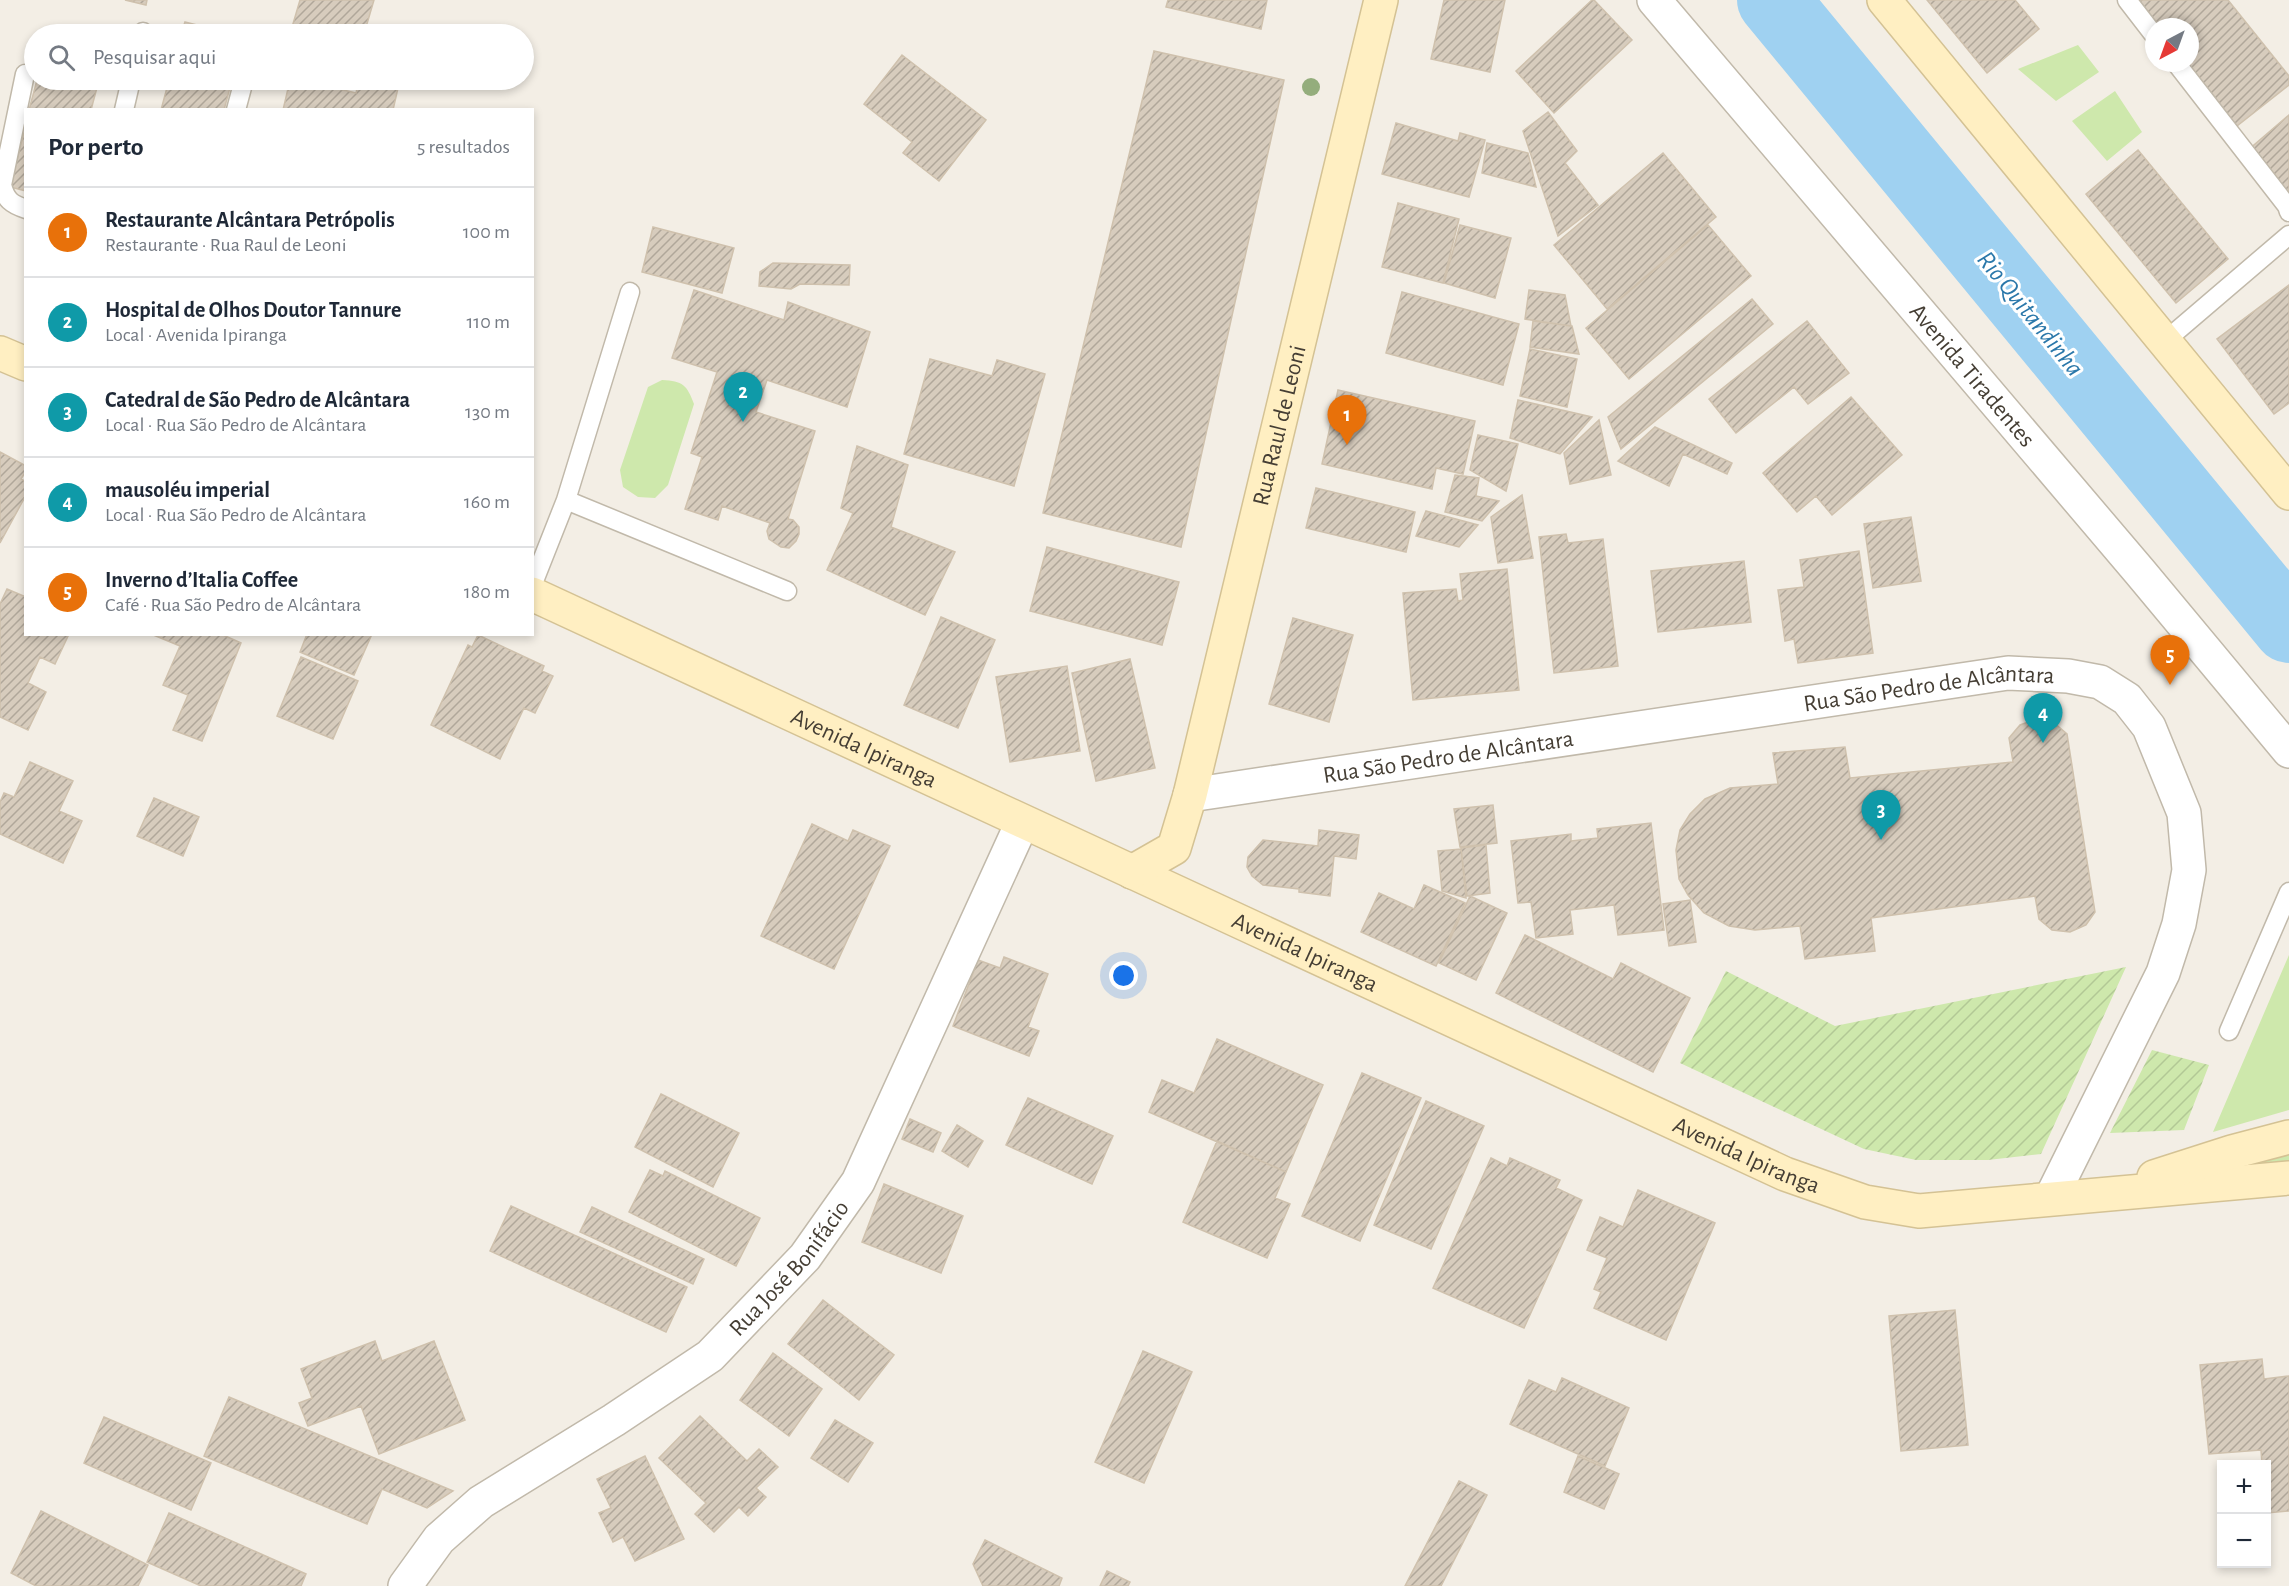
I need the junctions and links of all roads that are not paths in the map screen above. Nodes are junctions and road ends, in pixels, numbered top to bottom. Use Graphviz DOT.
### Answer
graph roads {
  1 [pos="1381,0"];
  2 [pos="1654,0"];
  3 [pos="1884,0"];
  4 [pos="2127,0"];
  5 [pos="2145,23"];
  6 [pos="2183,72"];
  7 [pos="24,79"];
  8 [pos="129,90"];
  9 [pos="241,90"];
  10 [pos="124,108"];
  11 [pos="237,108"];
  12 [pos="24,208"];
  13 [pos="2289,212"];
  14 [pos="2289,235"];
  15 [pos="630,292"];
  16 [pos="2164,341"];
  17 [pos="0,353"];
  18 [pos="24,363"];
  19 [pos="2289,493"];
  20 [pos="566,500"];
  21 [pos="534,581"];
  22 [pos="787,591"];
  23 [pos="534,595"];
  24 [pos="2289,751"];
  25 [pos="1190,795"];
  26 [pos="1022,823"];
  27 [pos="1174,848"];
  28 [pos="1132,872"];
  29 [pos="2289,892"];
  30 [pos="1196,902"];
  31 [pos="2229,1031"];
  32 [pos="2289,1137"];
  33 [pos="2289,1178"];
  34 [pos="2101,1194"];
  35 [pos="2051,1198"];
  36 [pos="405,1586"];
  1 -- 25 [label="main road, Rua Raul de Leoni"];
  2 -- 24 [label="street, Avenida Tiradentes"];
  3 -- 16 [label="main road"];
  4 -- 5 [label="lane"];
  6 -- 13 [label="lane"];
  7 -- 12 [label="lane"];
  8 -- 10 [label="lane"];
  9 -- 11 [label="lane"];
  14 -- 16 [label="lane"];
  15 -- 20 [label="lane"];
  16 -- 19 [label="main road"];
  17 -- 18 [label="main road"];
  20 -- 21 [label="lane"];
  20 -- 22 [label="lane"];
  23 -- 26 [label="main road, Avenida Ipiranga"];
  25 -- 27 [label="main road, Rua Raul de Leoni"];
  25 -- 35 [label="street, Rua São Pedro de Alcântara"];
  26 -- 28 [label="main road, Avenida Ipiranga"];
  26 -- 36 [label="street, Rua José Bonifácio"];
  27 -- 28 [label="main road"];
  27 -- 30 [label="main road"];
  28 -- 30 [label="main road, Avenida Ipiranga"];
  29 -- 31 [label="lane"];
  30 -- 35 [label="main road, Avenida Ipiranga"];
  32 -- 34 [label="main road, Avenida Ipiranga"];
  33 -- 34 [label="main road, Avenida Ipiranga"];
  34 -- 35 [label="main road, Avenida Ipiranga"];
}
